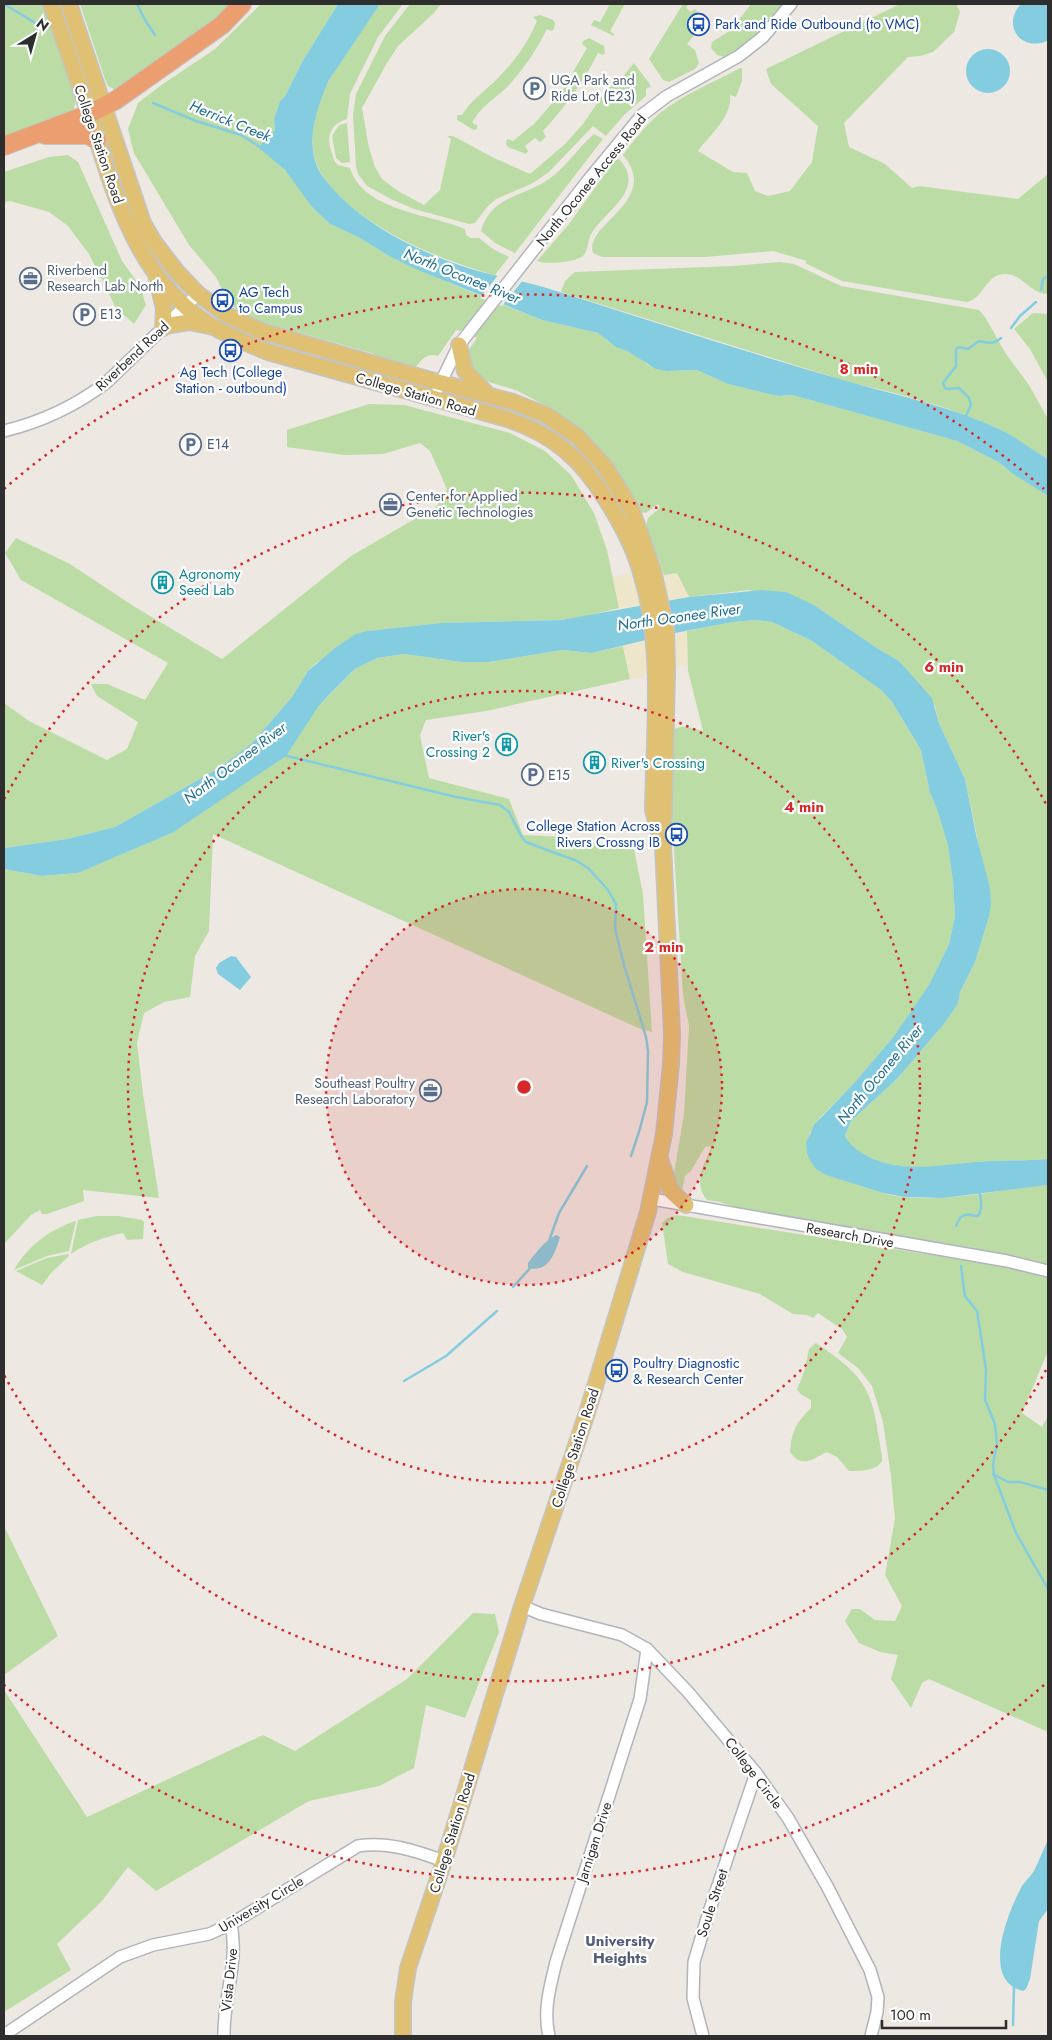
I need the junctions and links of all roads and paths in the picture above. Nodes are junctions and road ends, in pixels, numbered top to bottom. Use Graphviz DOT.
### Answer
graph roads {
  1 [pos="51,4"];
  2 [pos="69,4"];
  3 [pos="242,4"];
  4 [pos="791,4"];
  5 [pos="97,110"];
  6 [pos="35,136"];
  7 [pos="97,140"];
  8 [pos="4,146"];
  9 [pos="154,271"];
  10 [pos="198,294"];
  11 [pos="185,306"];
  12 [pos="164,327"];
  13 [pos="213,327"];
  14 [pos="459,345"];
  15 [pos="439,383"];
  16 [pos="489,396"];
  17 [pos="434,399"];
  18 [pos="4,431"];
  19 [pos="647,572"];
  20 [pos="660,1158"];
  21 [pos="652,1199"];
  22 [pos="686,1205"];
  23 [pos="1048,1271"];
  24 [pos="522,1606"];
  25 [pos="647,1649"];
  26 [pos="756,1773"];
  27 [pos="444,1861"];
  28 [pos="231,1924"];
  29 [pos="4,2035"];
  30 [pos="224,2036"];
  31 [pos="403,2036"];
  32 [pos="549,2036"];
  33 [pos="703,2036"];
  34 [pos="871,2036"];
  1 -- 5 [label="main road, College Station Road"];
  2 -- 5 [label="main road, College Station Road"];
  3 -- 5 [label="highway"];
  4 -- 14 [label="street, North Oconee Access Road"];
  5 -- 6 [label="highway"];
  5 -- 7 [label="main road, College Station Road"];
  5 -- 10 [label="main road, College Station Road"];
  6 -- 7 [label="highway"];
  6 -- 8 [label="highway"];
  7 -- 9 [label="main road, College Station Road"];
  9 -- 11 [label="main road, College Station Road"];
  9 -- 12 [label="main road"];
  10 -- 11 [label="street, Riverbend Road"];
  10 -- 15 [label="main road, College Station Road"];
  11 -- 12 [label="street, Riverbend Road"];
  11 -- 13 [label="main road, College Station Road"];
  12 -- 13 [label="main road"];
  12 -- 18 [label="street, Riverbend Road"];
  13 -- 17 [label="main road, College Station Road"];
  14 -- 15 [label="street, North Oconee Access Road"];
  14 -- 16 [label="main road"];
  15 -- 16 [label="main road, College Station Road"];
  15 -- 17 [label="street, North Oconee Access Road"];
  16 -- 19 [label="main road, College Station Road"];
  17 -- 19 [label="main road, College Station Road"];
  19 -- 20 [label="main road, College Station Road"];
  20 -- 21 [label="main road, College Station Road"];
  20 -- 22 [label="main road"];
  21 -- 22 [label="street, Research Drive"];
  21 -- 24 [label="main road, College Station Road"];
  22 -- 23 [label="street, Research Drive"];
  24 -- 25 [label="street, College Circle"];
  24 -- 27 [label="main road, College Station Road"];
  25 -- 26 [label="street, College Circle"];
  25 -- 32 [label="street, Jarnigan Drive"];
  26 -- 33 [label="street, Soule Street"];
  26 -- 34 [label="street, College Circle"];
  27 -- 28 [label="street, University Circle"];
  27 -- 31 [label="main road, College Station Road"];
  28 -- 29 [label="street, University Circle"];
  28 -- 30 [label="street, Vista Drive"];
}
